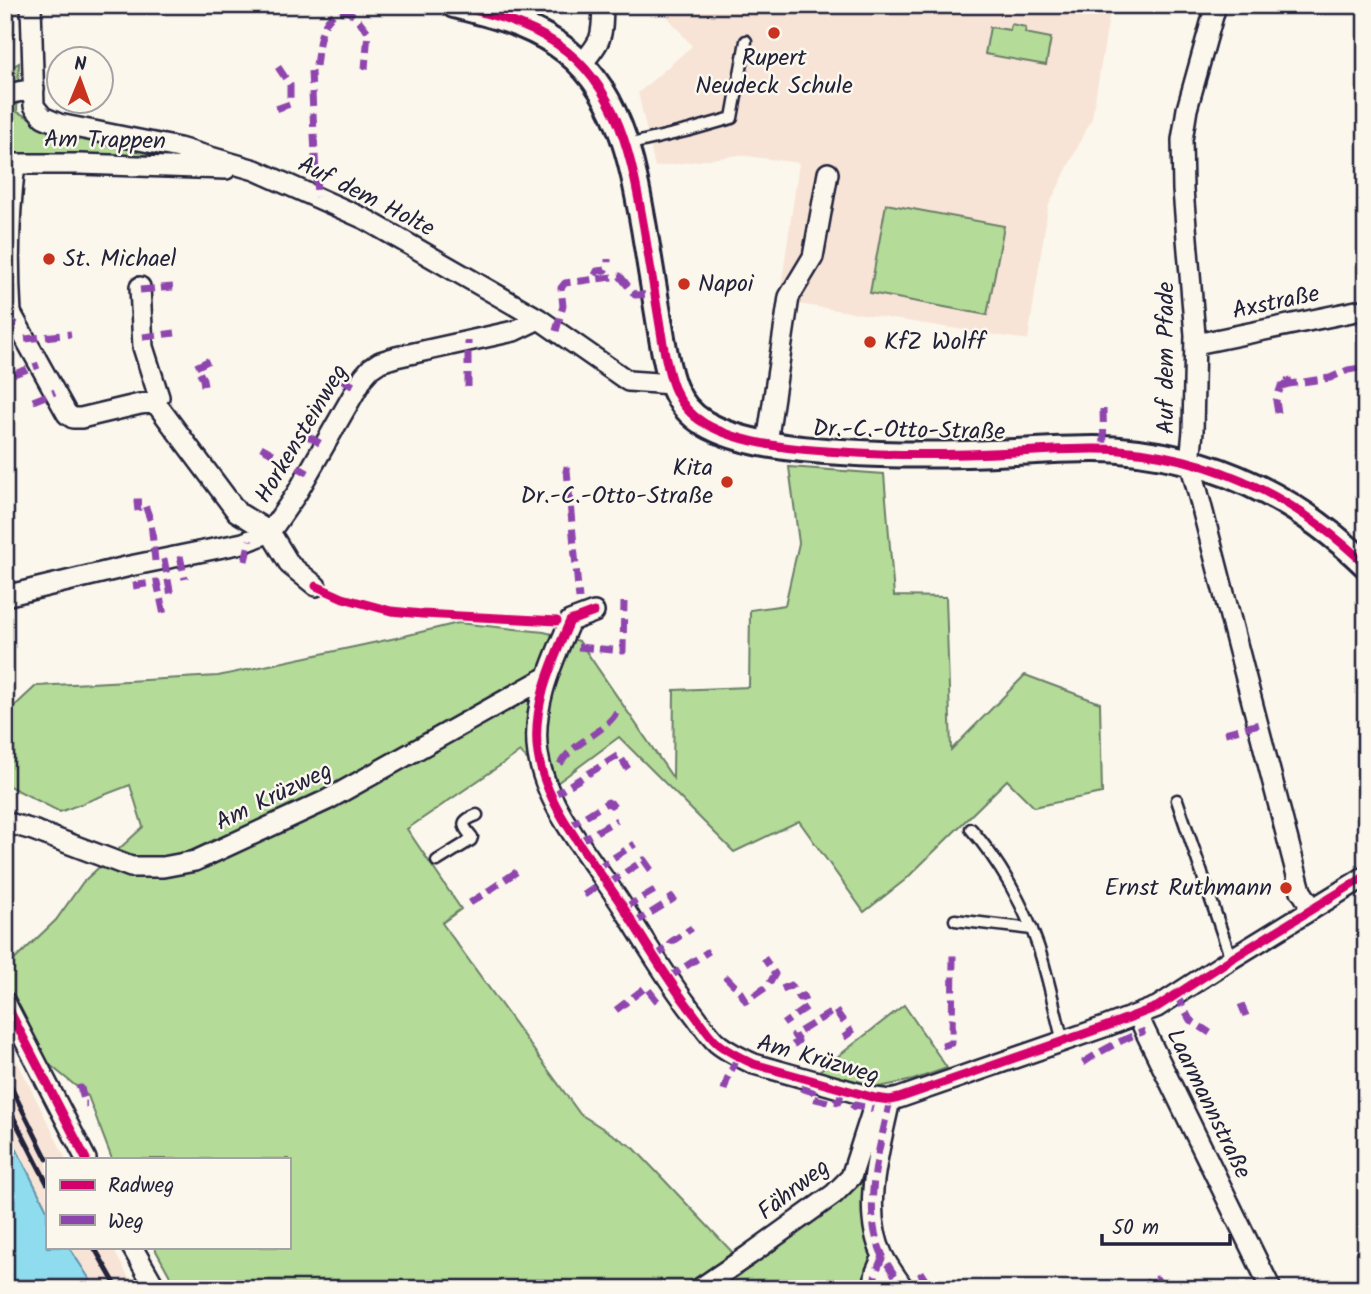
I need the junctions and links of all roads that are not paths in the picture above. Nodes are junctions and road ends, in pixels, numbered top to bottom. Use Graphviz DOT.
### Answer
graph roads {
  1 [pos="31,5"];
  2 [pos="454,5"];
  3 [pos="603,5"];
  4 [pos="1216,5"];
  5 [pos="746,41"];
  6 [pos="581,65"];
  7 [pos="34,89"];
  8 [pos="5,97"];
  9 [pos="627,145"];
  10 [pos="255,170"];
  11 [pos="828,173"];
  12 [pos="140,287"];
  13 [pos="1366,309"];
  14 [pos="539,319"];
  15 [pos="1196,344"];
  16 [pos="672,384"];
  17 [pos="155,402"];
  18 [pos="767,443"];
  19 [pos="1189,461"];
  20 [pos="270,533"];
  21 [pos="1366,565"];
  22 [pos="316,586"];
  23 [pos="5,596"];
  24 [pos="594,612"];
  25 [pos="545,678"];
  26 [pos="1177,800"];
  27 [pos="477,815"];
  28 [pos="5,822"];
  29 [pos="971,829"];
  30 [pos="437,861"];
  31 [pos="1366,876"];
  32 [pos="1312,908"];
  33 [pos="955,920"];
  34 [pos="1032,929"];
  35 [pos="1231,959"];
  36 [pos="5,1002"];
  37 [pos="1138,1015"];
  38 [pos="1064,1040"];
  39 [pos="883,1099"];
  40 [pos="85,1158"];
  41 [pos="133,1248"];
  42 [pos="883,1256"];
  43 [pos="156,1289"];
  44 [pos="699,1289"];
  45 [pos="873,1289"];
  46 [pos="904,1289"];
  47 [pos="1271,1289"];
  1 -- 7 [label="street, Auf dem Holte"];
  2 -- 6 [label="street, Dr.-C.-Otto-Straße"];
  3 -- 6 [label="street"];
  4 -- 15 [label="street, Auf dem Pfade"];
  5 -- 9 [label="lane"];
  6 -- 9 [label="street, Dr.-C.-Otto-Straße"];
  7 -- 8 [label="street"];
  7 -- 10 [label="street, Auf dem Holte"];
  9 -- 16 [label="street, Dr.-C.-Otto-Straße"];
  10 -- 14 [label="street, Auf dem Holte"];
  10 -- 17 [label="street, Am Trappen"];
  11 -- 18 [label="street"];
  12 -- 17 [label="street"];
  13 -- 15 [label="street, Axstraße"];
  14 -- 16 [label="street, Auf dem Holte"];
  14 -- 20 [label="street, Horkensteinweg"];
  15 -- 19 [label="street, Auf dem Pfade"];
  16 -- 18 [label="street, Dr.-C.-Otto-Straße"];
  17 -- 20 [label="street"];
  18 -- 19 [label="street, Dr.-C.-Otto-Straße"];
  19 -- 21 [label="street, Dr.-C.-Otto-Straße"];
  19 -- 32 [label="street, Auf dem Pfade"];
  20 -- 22 [label="street, Horkensteinweg"];
  20 -- 23 [label="street, Horkensteinweg"];
  24 -- 25 [label="street, Am Krüzweg"];
  25 -- 28 [label="street, Am Krüzweg"];
  25 -- 39 [label="street, Am Krüzweg"];
  26 -- 35 [label="lane"];
  27 -- 30 [label="lane"];
  29 -- 34 [label="lane"];
  31 -- 32 [label="street, Am Krüzweg"];
  32 -- 35 [label="street, Am Krüzweg"];
  33 -- 34 [label="lane"];
  34 -- 38 [label="lane"];
  35 -- 37 [label="street, Am Krüzweg"];
  36 -- 40 [label="street"];
  37 -- 38 [label="street, Am Krüzweg"];
  37 -- 47 [label="street, Laarmannstraße"];
  38 -- 39 [label="street, Am Krüzweg"];
  39 -- 42 [label="street"];
  39 -- 44 [label="street, Fährweg"];
  41 -- 43 [label="street"];
  42 -- 45 [label="street"];
  42 -- 46 [label="street"];
}
